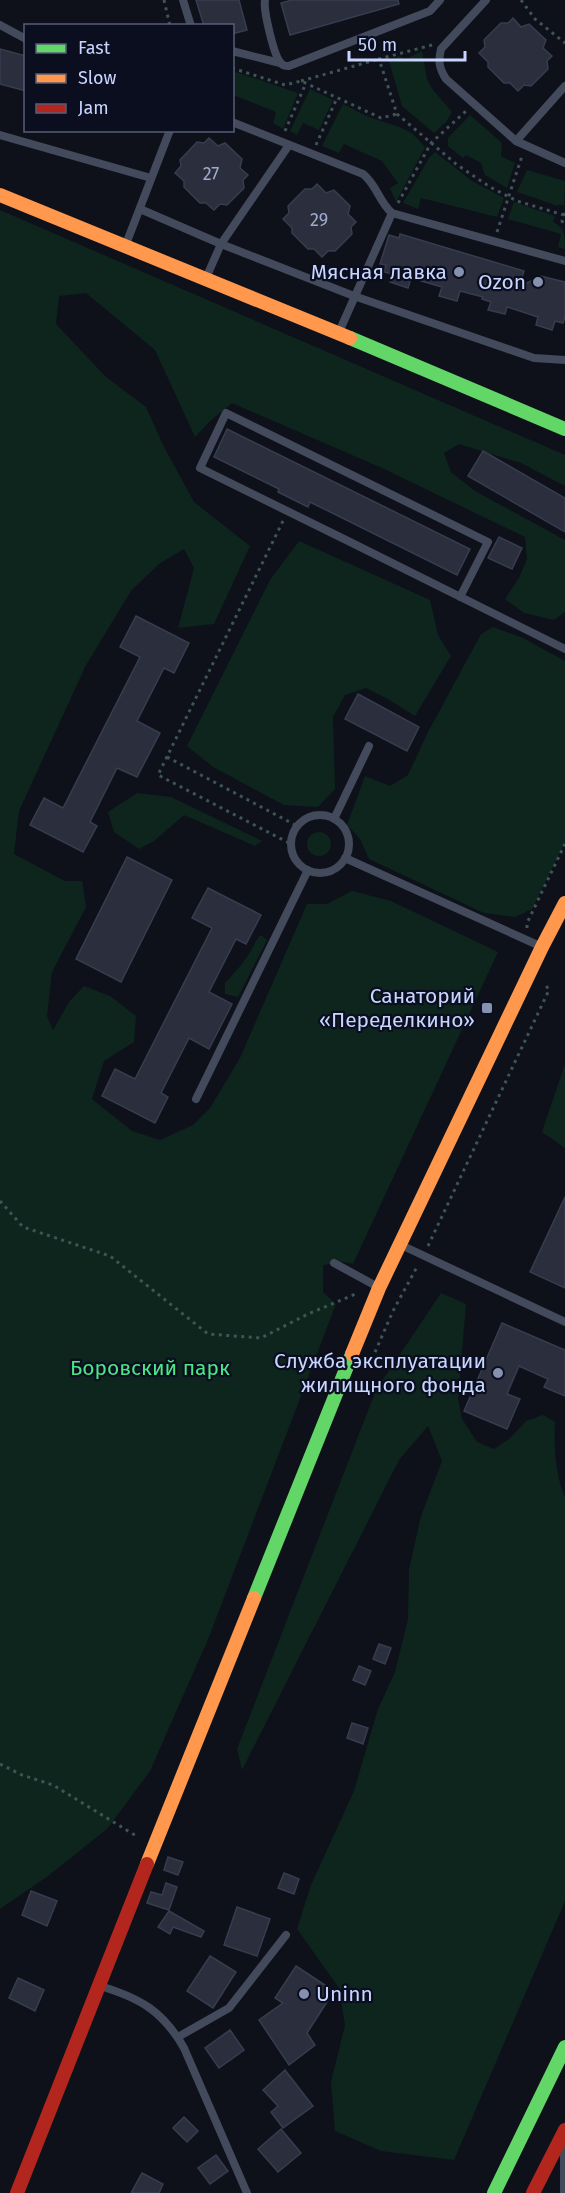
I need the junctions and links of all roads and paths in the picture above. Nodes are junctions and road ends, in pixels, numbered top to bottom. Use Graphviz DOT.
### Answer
graph roads {
  1 [pos="164,0"];
  2 [pos="183,0"];
  3 [pos="265,0"];
  4 [pos="440,0"];
  5 [pos="486,0"];
  6 [pos="521,0"];
  7 [pos="170,24"];
  8 [pos="190,24"];
  9 [pos="0,25"];
  10 [pos="24,38"];
  11 [pos="565,43"];
  12 [pos="441,49"];
  13 [pos="234,52"];
  14 [pos="379,59"];
  15 [pos="280,63"];
  16 [pos="234,69"];
  17 [pos="301,81"];
  18 [pos="306,83"];
  19 [pos="565,86"];
  20 [pos="337,98"];
  21 [pos="474,104"];
  22 [pos="397,114"];
  23 [pos="234,123"];
  24 [pos="169,132"];
  25 [pos="0,135"];
  26 [pos="516,141"];
  27 [pos="285,143"];
  28 [pos="431,143"];
  29 [pos="525,145"];
  30 [pos="312,154"];
  31 [pos="565,163"];
  32 [pos="151,177"];
  33 [pos="0,195"];
  34 [pos="509,196"];
  35 [pos="140,208"];
  36 [pos="392,213"];
  37 [pos="565,214"];
  38 [pos="565,226"];
  39 [pos="495,241"];
  40 [pos="221,244"];
  41 [pos="125,247"];
  42 [pos="565,261"];
  43 [pos="205,279"];
  44 [pos="354,296"];
  45 [pos="338,333"];
  46 [pos="565,360"];
  47 [pos="565,429"];
  48 [pos="287,511"];
  49 [pos="460,597"];
  50 [pos="565,648"];
  51 [pos="369,746"];
  52 [pos="167,757"];
  53 [pos="334,819"];
  54 [pos="297,826"];
  55 [pos="291,844"];
  56 [pos="345,858"];
  57 [pos="308,870"];
  58 [pos="565,903"];
  59 [pos="542,947"];
  60 [pos="541,978"];
  61 [pos="196,1099"];
  62 [pos="0,1201"];
  63 [pos="400,1244"];
  64 [pos="423,1256"];
  65 [pos="334,1263"];
  66 [pos="379,1288"];
  67 [pos="363,1292"];
  68 [pos="565,1322"];
  69 [pos="369,1365"];
  70 [pos="0,1764"];
  71 [pos="145,1840"];
  72 [pos="286,1935"];
  73 [pos="98,1986"];
  74 [pos="178,2037"];
  75 [pos="565,2047"];
  76 [pos="565,2130"];
  77 [pos="565,2145"];
  78 [pos="17,2193"];
  79 [pos="247,2193"];
  80 [pos="494,2193"];
  81 [pos="533,2193"];
  82 [pos="564,2193"];
  1 -- 7 [label="path"];
  2 -- 8 [label="lane"];
  3 -- 15 [label="lane"];
  4 -- 15 [label="lane"];
  5 -- 12 [label="lane"];
  6 -- 11 [label="path"];
  9 -- 10 [label="lane"];
  12 -- 14 [label="path"];
  12 -- 21 [label="lane"];
  13 -- 15 [label="lane"];
  14 -- 17 [label="path"];
  14 -- 22 [label="path"];
  16 -- 17 [label="path"];
  17 -- 18 [label="path"];
  18 -- 20 [label="path"];
  18 -- 27 [label="path"];
  19 -- 26 [label="lane"];
  20 -- 22 [label="path"];
  20 -- 30 [label="path"];
  21 -- 26 [label="lane"];
  21 -- 28 [label="path"];
  22 -- 28 [label="path"];
  23 -- 27 [label="lane"];
  24 -- 32 [label="lane"];
  25 -- 32 [label="lane"];
  26 -- 29 [label="lane"];
  27 -- 30 [label="lane"];
  27 -- 40 [label="lane"];
  28 -- 34 [label="path"];
  28 -- 36 [label="path"];
  29 -- 31 [label="lane"];
  29 -- 34 [label="path"];
  30 -- 36 [label="lane"];
  32 -- 35 [label="lane"];
  33 -- 41 [label="street"];
  34 -- 37 [label="path"];
  34 -- 39 [label="path"];
  35 -- 40 [label="lane"];
  35 -- 41 [label="lane"];
  36 -- 39 [label="lane"];
  36 -- 44 [label="lane"];
  37 -- 38 [label="path"];
  39 -- 42 [label="lane"];
  40 -- 43 [label="lane"];
  40 -- 44 [label="lane"];
  41 -- 43 [label="street"];
  43 -- 45 [label="street"];
  44 -- 45 [label="lane"];
  44 -- 46 [label="lane"];
  45 -- 47 [label="street"];
  48 -- 49 [label="lane"];
  48 -- 49 [label="lane"];
  48 -- 52 [label="path"];
  49 -- 50 [label="lane"];
  51 -- 53 [label="lane"];
  52 -- 54 [label="path"];
  52 -- 55 [label="path"];
  53 -- 54 [label="lane"];
  53 -- 56 [label="lane"];
  54 -- 55 [label="lane"];
  55 -- 57 [label="lane"];
  56 -- 57 [label="lane"];
  56 -- 59 [label="lane"];
  57 -- 61 [label="lane"];
  58 -- 59 [label="street"];
  59 -- 63 [label="street"];
  60 -- 64 [label="path"];
  62 -- 67 [label="path"];
  63 -- 64 [label="lane"];
  63 -- 66 [label="street"];
  64 -- 68 [label="lane"];
  64 -- 69 [label="path"];
  65 -- 66 [label="lane"];
  66 -- 73 [label="street"];
  70 -- 71 [label="path"];
  72 -- 74 [label="lane"];
  73 -- 74 [label="lane"];
  73 -- 78 [label="street"];
  74 -- 79 [label="lane"];
  75 -- 80 [label="street"];
  76 -- 81 [label="street"];
  77 -- 82 [label="lane"];
}
